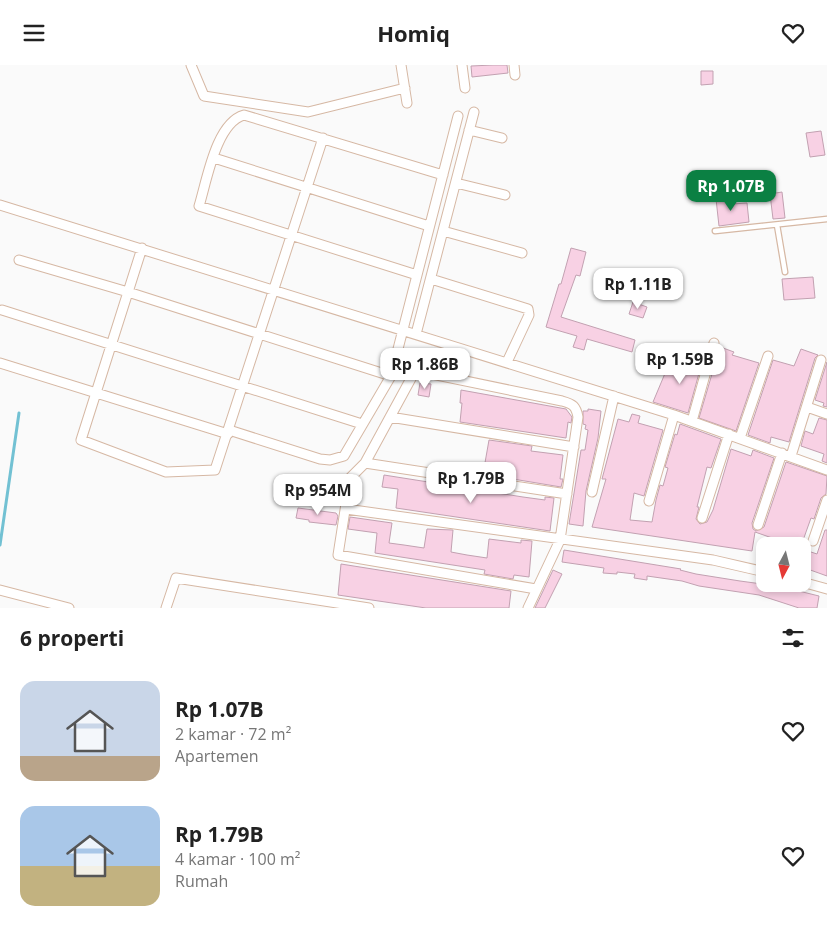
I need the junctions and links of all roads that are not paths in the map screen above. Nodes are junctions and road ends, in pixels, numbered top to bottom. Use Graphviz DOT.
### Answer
graph roads {
  1 [pos="191,65"];
  2 [pos="401,65"];
  3 [pos="462,65"];
  4 [pos="514,65"];
  5 [pos="515,75"];
  6 [pos="404,87"];
  7 [pos="465,88"];
  8 [pos="407,103"];
  9 [pos="474,113"];
  10 [pos="458,116"];
  11 [pos="469,130"];
  12 [pos="323,138"];
  13 [pos="502,138"];
  14 [pos="214,158"];
  15 [pos="443,175"];
  16 [pos="456,183"];
  17 [pos="307,188"];
  18 [pos="505,195"];
  19 [pos="0,205"];
  20 [pos="827,219"];
  21 [pos="778,225"];
  22 [pos="429,226"];
  23 [pos="443,231"];
  24 [pos="714,231"];
  25 [pos="292,235"];
  26 [pos="142,248"];
  27 [pos="522,253"];
  28 [pos="19,260"];
  29 [pos="785,272"];
  30 [pos="417,275"];
  31 [pos="430,279"];
  32 [pos="276,290"];
  33 [pos="128,292"];
  34 [pos="2,310"];
  35 [pos="402,330"];
  36 [pos="416,334"];
  37 [pos="260,336"];
  38 [pos="112,343"];
  39 [pos="714,343"];
  40 [pos="768,356"];
  41 [pos="822,360"];
  42 [pos="506,362"];
  43 [pos="0,363"];
  44 [pos="390,376"];
  45 [pos="243,386"];
  46 [pos="96,393"];
  47 [pos="614,397"];
  48 [pos="807,407"];
  49 [pos="827,414"];
  50 [pos="674,415"];
  51 [pos="390,417"];
  52 [pos="692,421"];
  53 [pos="362,424"];
  54 [pos="228,432"];
  55 [pos="729,434"];
  56 [pos="740,438"];
  57 [pos="574,447"];
  58 [pos="786,455"];
  59 [pos="365,463"];
  60 [pos="827,470"];
  61 [pos="592,492"];
  62 [pos="567,494"];
  63 [pos="827,500"];
  64 [pos="649,501"];
  65 [pos="346,509"];
  66 [pos="702,518"];
  67 [pos="758,525"];
  68 [pos="560,540"];
  69 [pos="813,541"];
  70 [pos="756,570"];
  71 [pos="811,585"];
  72 [pos="536,589"];
  73 [pos="827,589"];
  74 [pos="0,590"];
  75 [pos="69,608"];
  76 [pos="166,608"];
  77 [pos="369,608"];
  78 [pos="528,608"];
  1 -- 6 [label="street"];
  2 -- 6 [label="street"];
  3 -- 7 [label="street"];
  4 -- 5 [label="street"];
  6 -- 8 [label="street"];
  9 -- 11 [label="street"];
  10 -- 15 [label="street"];
  11 -- 13 [label="street"];
  11 -- 16 [label="street"];
  12 -- 14 [label="street"];
  12 -- 15 [label="street"];
  12 -- 17 [label="street"];
  14 -- 17 [label="street"];
  14 -- 25 [label="street"];
  15 -- 22 [label="street"];
  16 -- 18 [label="street"];
  16 -- 23 [label="street"];
  17 -- 22 [label="street"];
  17 -- 25 [label="street"];
  19 -- 26 [label="street"];
  20 -- 21 [label="lane"];
  21 -- 24 [label="lane"];
  21 -- 29 [label="lane"];
  22 -- 30 [label="street"];
  23 -- 27 [label="street"];
  23 -- 31 [label="street"];
  25 -- 30 [label="street"];
  25 -- 32 [label="street"];
  26 -- 32 [label="street"];
  26 -- 33 [label="street"];
  28 -- 33 [label="street"];
  30 -- 35 [label="street"];
  31 -- 36 [label="street"];
  31 -- 42 [label="street"];
  32 -- 35 [label="street"];
  32 -- 37 [label="street"];
  33 -- 37 [label="street"];
  33 -- 38 [label="street"];
  34 -- 38 [label="street"];
  35 -- 36 [label="street"];
  35 -- 44 [label="street"];
  36 -- 42 [label="street"];
  37 -- 44 [label="street"];
  37 -- 45 [label="street"];
  38 -- 45 [label="street"];
  38 -- 46 [label="street"];
  39 -- 52 [label="street"];
  40 -- 56 [label="street"];
  41 -- 48 [label="street"];
  42 -- 47 [label="street"];
  43 -- 46 [label="street"];
  44 -- 53 [label="street"];
  45 -- 53 [label="street"];
  45 -- 54 [label="street"];
  46 -- 54 [label="street"];
  46 -- 54 [label="street"];
  47 -- 50 [label="street"];
  47 -- 61 [label="street"];
  48 -- 49 [label="street"];
  48 -- 58 [label="street"];
  50 -- 52 [label="street"];
  50 -- 64 [label="street"];
  51 -- 57 [label="street"];
  51 -- 57 [label="street"];
  51 -- 59 [label="street"];
  52 -- 55 [label="street"];
  53 -- 54 [label="street"];
  55 -- 56 [label="street"];
  55 -- 66 [label="street"];
  56 -- 58 [label="street"];
  57 -- 62 [label="street"];
  58 -- 60 [label="street"];
  58 -- 67 [label="street"];
  59 -- 62 [label="street"];
  59 -- 65 [label="street"];
  62 -- 68 [label="street"];
  63 -- 69 [label="street"];
  65 -- 68 [label="street"];
  65 -- 72 [label="street"];
  68 -- 70 [label="street"];
  68 -- 72 [label="street"];
  71 -- 73 [label="street"];
  72 -- 78 [label="street"];
  74 -- 75 [label="street"];
  76 -- 77 [label="street"];
}
